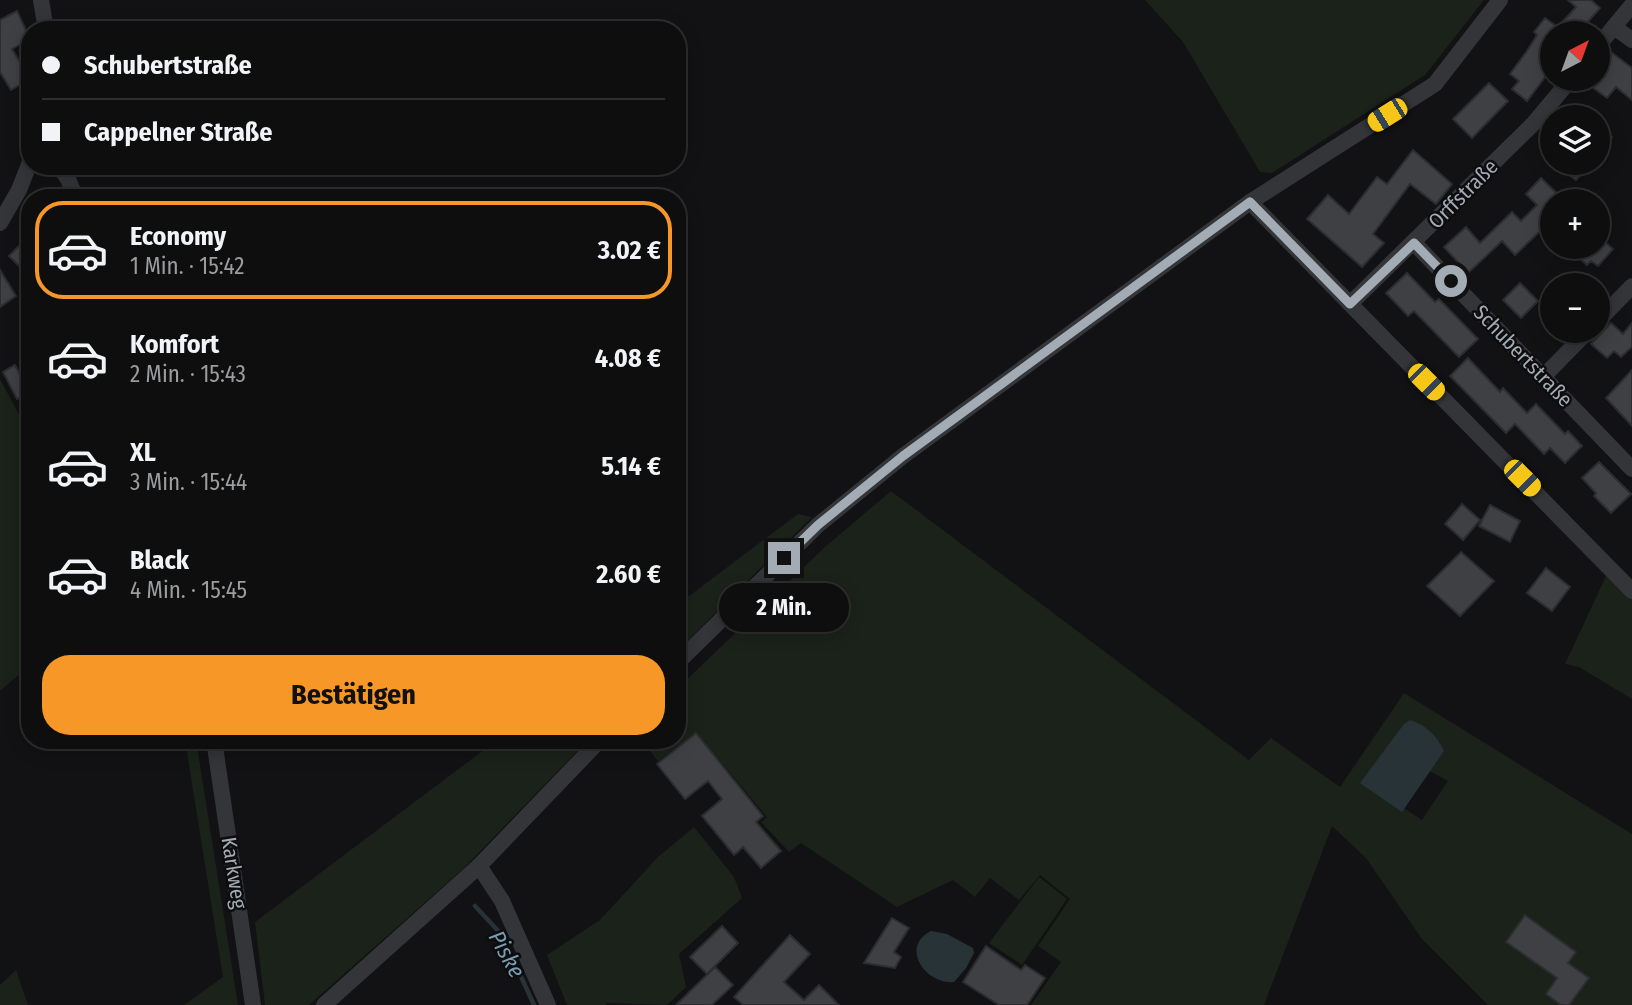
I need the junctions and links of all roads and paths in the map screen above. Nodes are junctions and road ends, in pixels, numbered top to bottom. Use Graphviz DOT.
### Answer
graph roads {
  1 [pos="41,0"];
  2 [pos="1500,0"];
  3 [pos="1632,5"];
  4 [pos="44,21"];
  5 [pos="1614,27"];
  6 [pos="1610,32"];
  7 [pos="1632,40"];
  8 [pos="1561,91"];
  9 [pos="25,175"];
  10 [pos="1250,202"];
  11 [pos="0,223"];
  12 [pos="1414,243"];
  13 [pos="1632,286"];
  14 [pos="1350,304"];
  15 [pos="1610,309"];
  16 [pos="1576,343"];
  17 [pos="1544,376"];
  18 [pos="1632,469"];
  19 [pos="1632,591"];
  20 [pos="686,654"];
  21 [pos="215,749"];
  22 [pos="591,749"];
  23 [pos="479,866"];
  24 [pos="253,1005"];
  25 [pos="324,1005"];
  26 [pos="548,1005"];
  1 -- 4 [label="street"];
  2 -- 10 [label="street"];
  3 -- 5 [label="street"];
  5 -- 6 [label="street"];
  5 -- 7 [label="street"];
  8 -- 12 [label="street, Orffstraße"];
  9 -- 11 [label="street"];
  10 -- 14 [label="street"];
  10 -- 20 [label="street"];
  12 -- 14 [label="street, Orffstraße"];
  12 -- 17 [label="street, Schubertstraße"];
  13 -- 15 [label="street"];
  14 -- 19 [label="street"];
  16 -- 17 [label="street"];
  17 -- 18 [label="street, Schubertstraße"];
  21 -- 24 [label="street, Karkweg"];
  22 -- 23 [label="street"];
  23 -- 25 [label="street"];
  23 -- 26 [label="street"];
}
